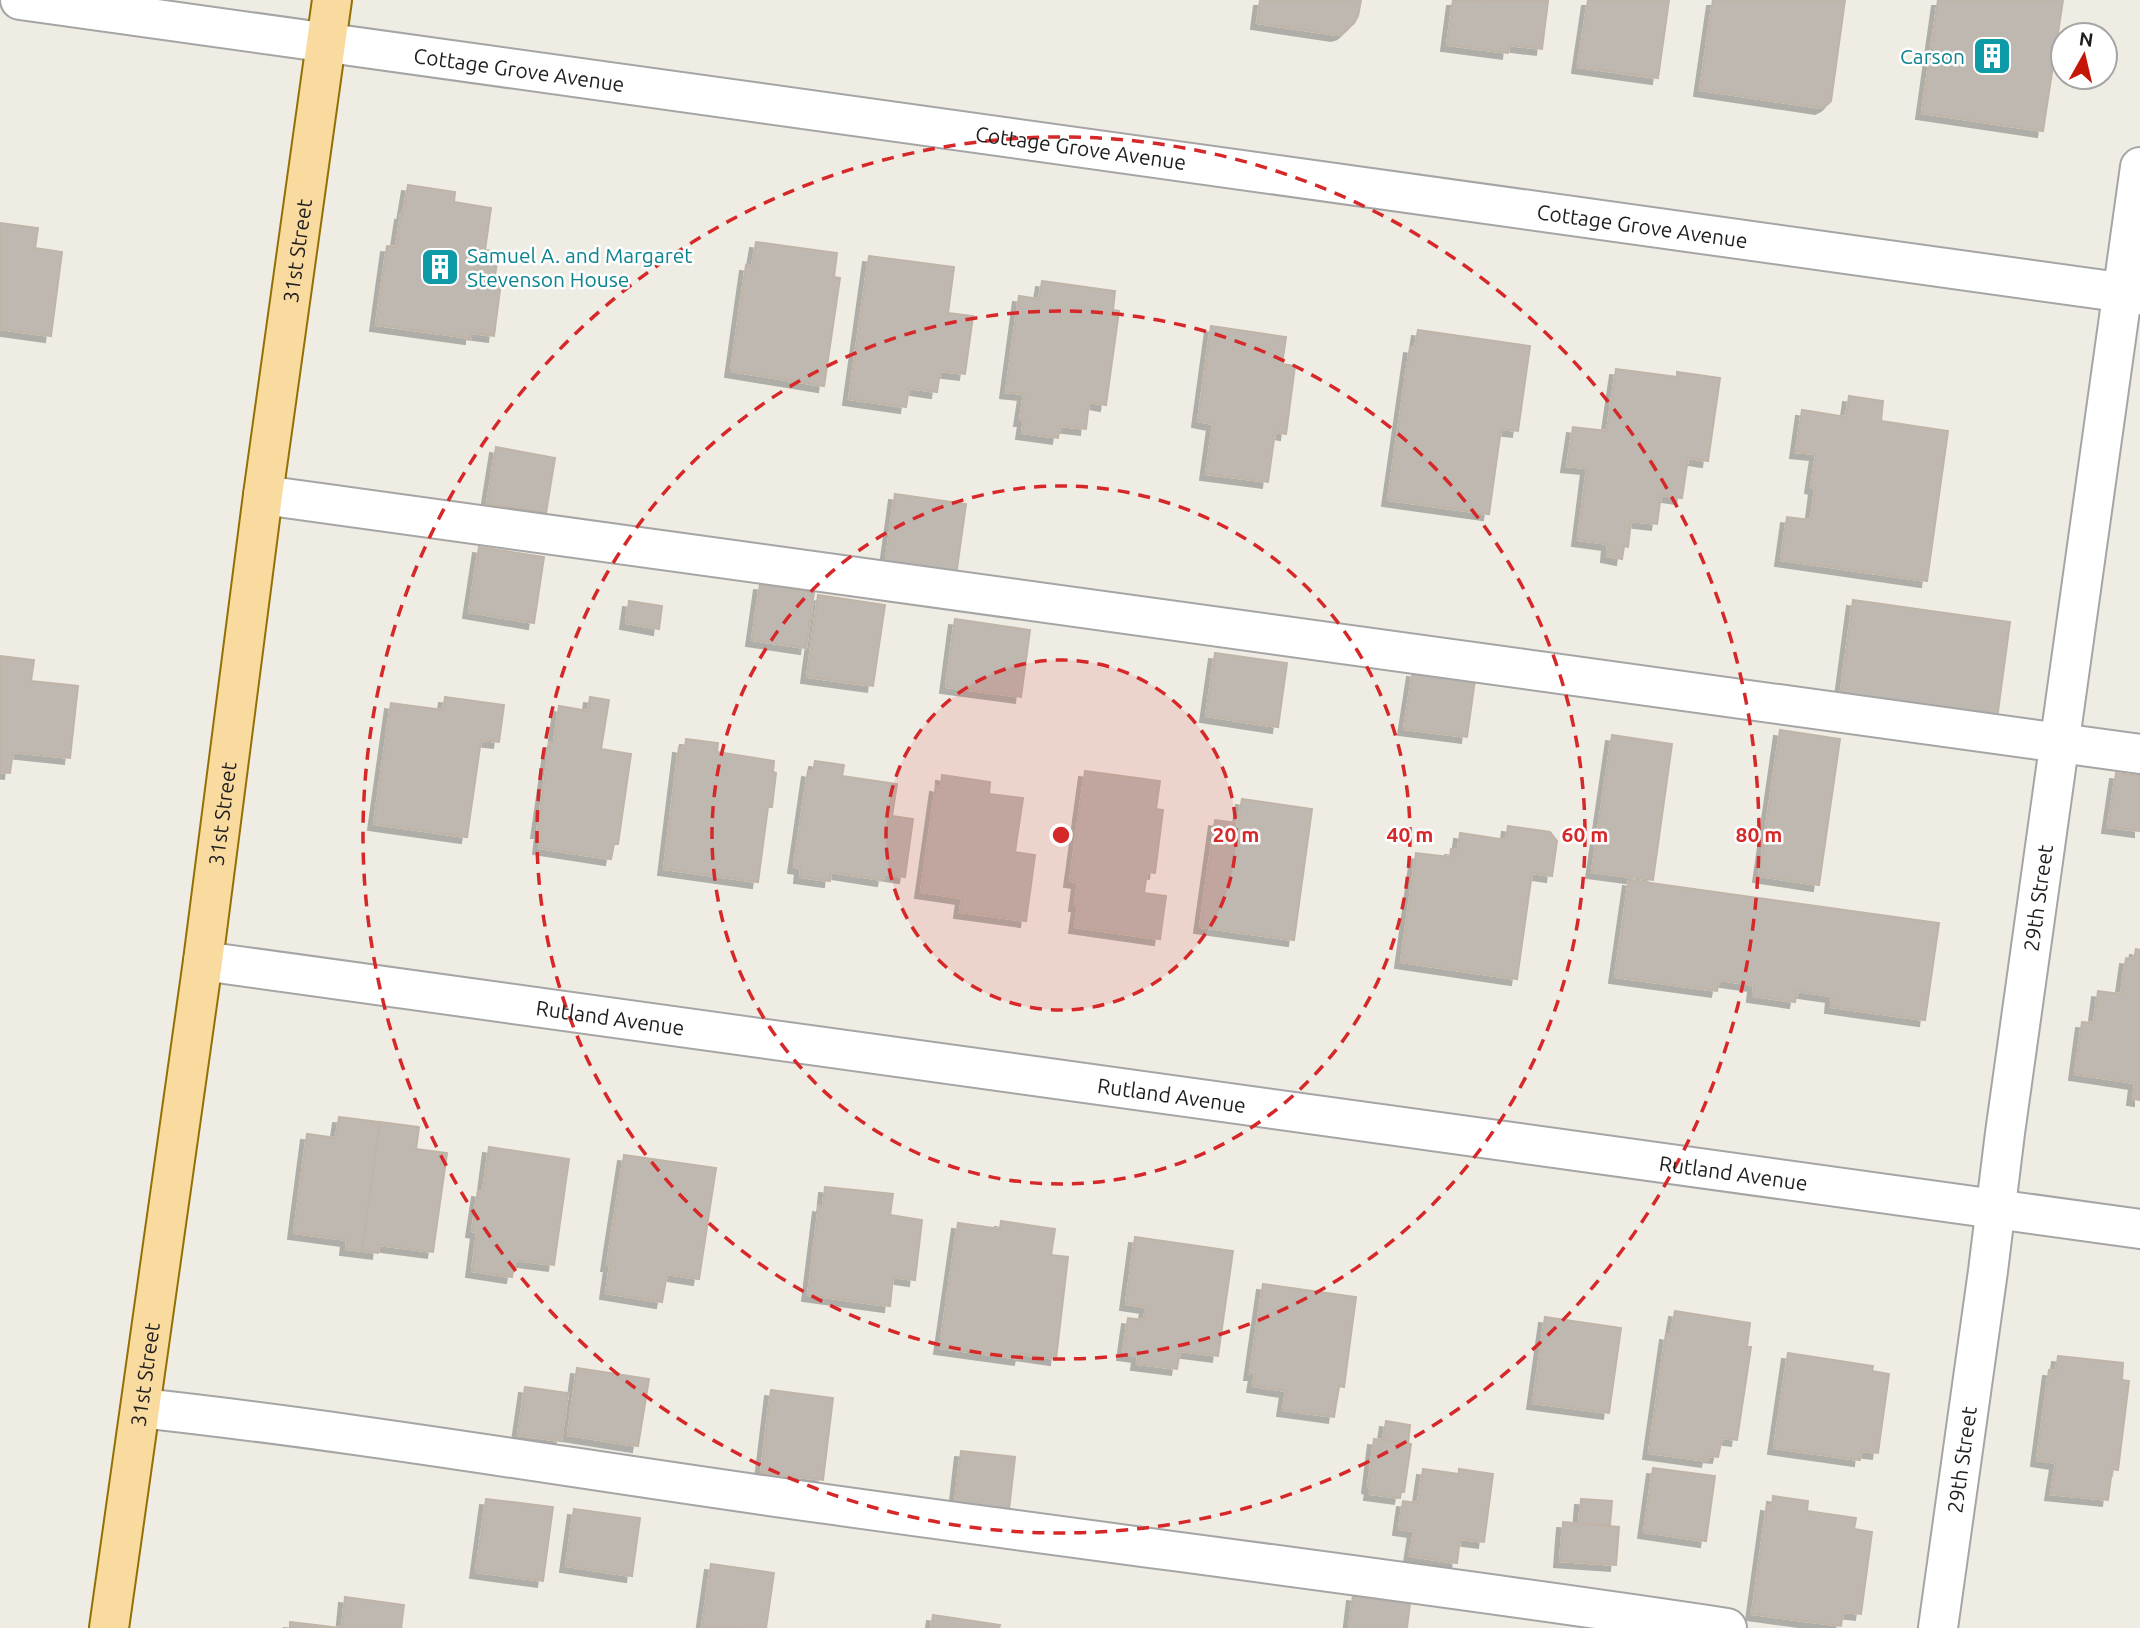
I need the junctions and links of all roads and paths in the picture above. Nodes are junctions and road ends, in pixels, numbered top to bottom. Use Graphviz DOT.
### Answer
graph roads {
  1 [pos="20,0"];
  2 [pos="332,0"];
  3 [pos="326,42"];
  4 [pos="2140,167"];
  5 [pos="2131,294"];
  6 [pos="263,495"];
  7 [pos="2060,743"];
  8 [pos="2140,754"];
  9 [pos="203,961"];
  10 [pos="1996,1209"];
  11 [pos="2140,1229"];
  12 [pos="141,1408"];
  13 [pos="109,1628"];
  14 [pos="1727,1628"];
  15 [pos="1938,1628"];
  1 -- 3 [label="street, Cottage Grove Avenue"];
  2 -- 3 [label="main road, 31st Street"];
  3 -- 5 [label="street, Cottage Grove Avenue"];
  3 -- 6 [label="main road, 31st Street"];
  4 -- 5 [label="street, 29th Street"];
  5 -- 7 [label="street, 29th Street"];
  6 -- 7 [label="street"];
  6 -- 9 [label="main road, 31st Street"];
  7 -- 8 [label="street"];
  7 -- 10 [label="street, 29th Street"];
  9 -- 10 [label="street, Rutland Avenue"];
  9 -- 12 [label="main road, 31st Street"];
  10 -- 11 [label="street, Rutland Avenue"];
  10 -- 15 [label="street, 29th Street"];
  12 -- 13 [label="main road, 31st Street"];
  12 -- 14 [label="street"];
}
